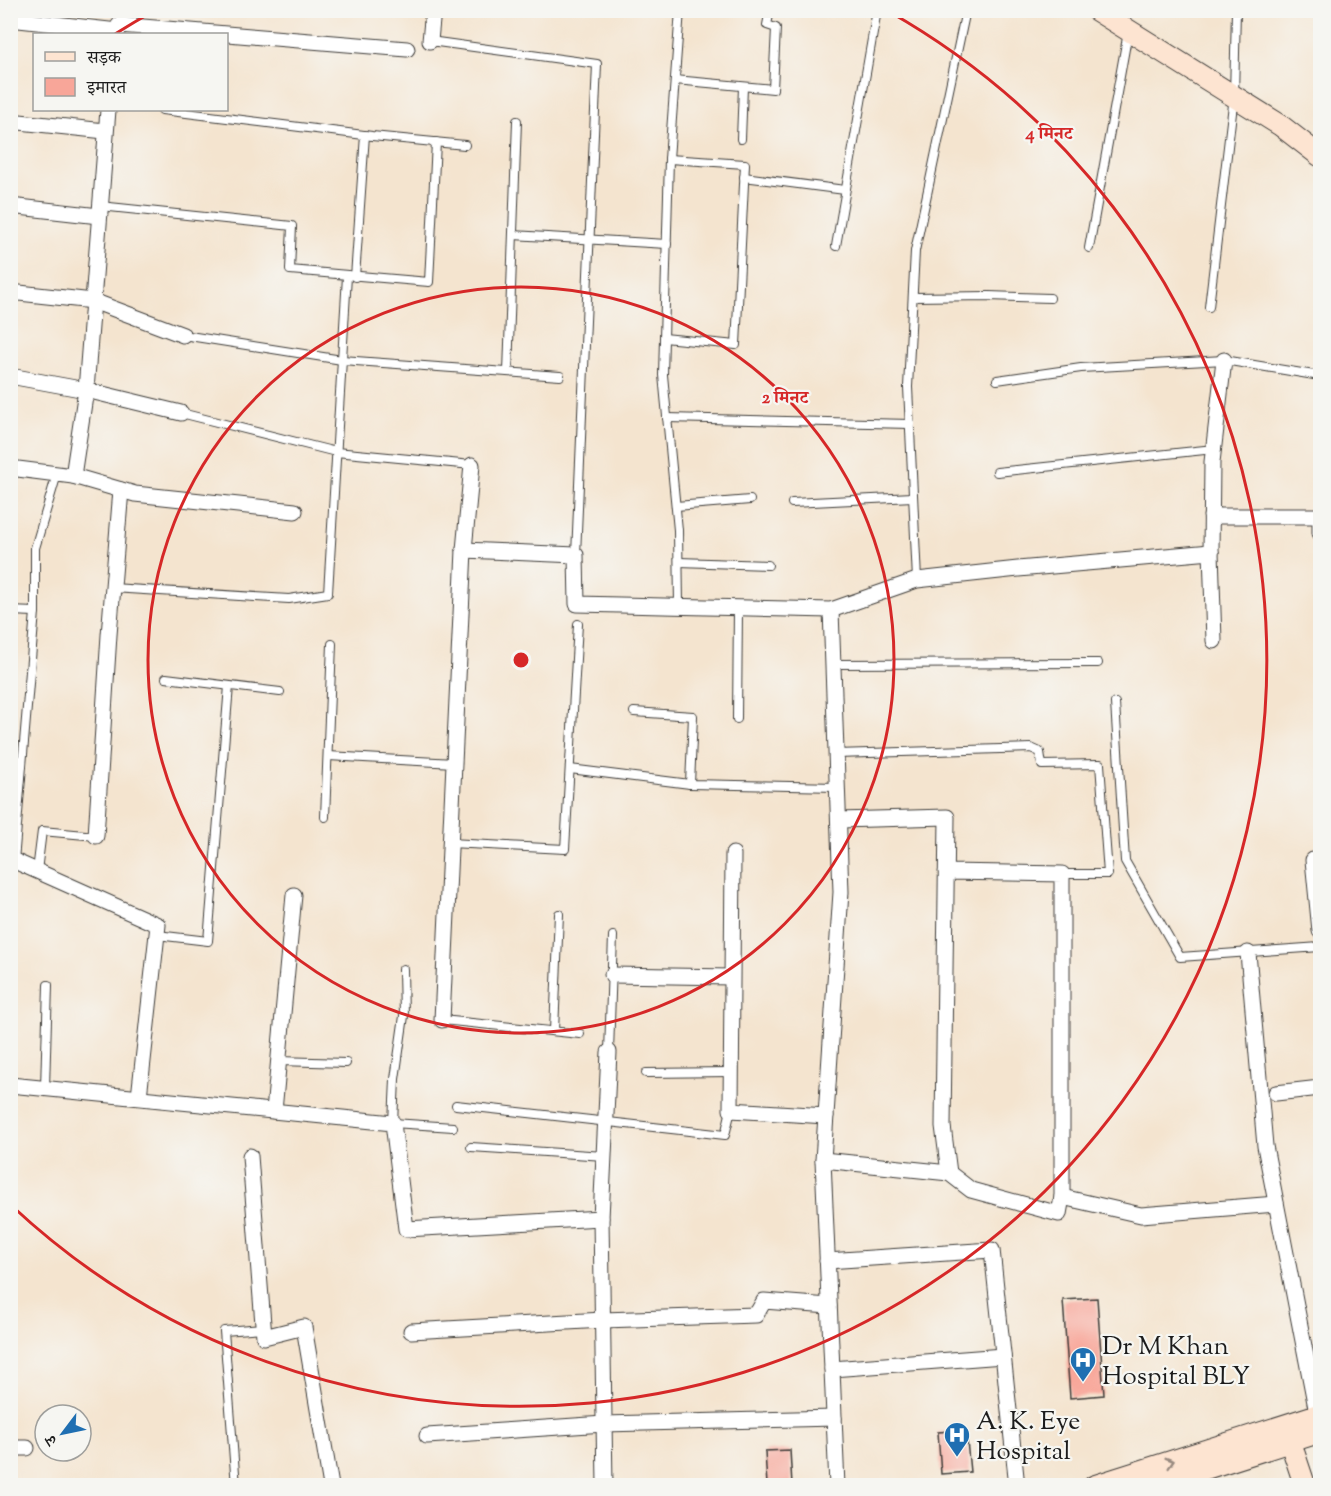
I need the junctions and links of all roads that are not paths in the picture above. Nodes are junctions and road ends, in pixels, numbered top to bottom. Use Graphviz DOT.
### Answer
graph roads {
  1 [pos="433,10"];
  2 [pos="680,10"];
  3 [pos="770,10"];
  4 [pos="877,10"];
  5 [pos="966,10"];
  6 [pos="1096,10"];
  7 [pos="1236,10"];
  8 [pos="10,19"];
  9 [pos="119,25"];
  10 [pos="1128,30"];
  11 [pos="215,33"];
  12 [pos="228,34"];
  13 [pos="430,41"];
  14 [pos="407,49"];
  15 [pos="675,80"];
  16 [pos="743,87"];
  17 [pos="1234,96"];
  18 [pos="108,111"];
  19 [pos="170,111"];
  20 [pos="10,121"];
  21 [pos="517,121"];
  22 [pos="105,130"];
  23 [pos="365,135"];
  24 [pos="741,139"];
  25 [pos="436,142"];
  26 [pos="465,145"];
  27 [pos="1320,156"];
  28 [pos="669,159"];
  29 [pos="744,177"];
  30 [pos="845,190"];
  31 [pos="10,206"];
  32 [pos="99,211"];
  33 [pos="513,235"];
  34 [pos="590,239"];
  35 [pos="667,244"];
  36 [pos="836,246"];
  37 [pos="1089,248"];
  38 [pos="351,277"];
  39 [pos="10,292"];
  40 [pos="913,297"];
  41 [pos="1050,298"];
  42 [pos="93,301"];
  43 [pos="1209,307"];
  44 [pos="183,335"];
  45 [pos="664,338"];
  46 [pos="342,360"];
  47 [pos="1224,360"];
  48 [pos="508,372"];
  49 [pos="10,376"];
  50 [pos="560,376"];
  51 [pos="1320,376"];
  52 [pos="997,380"];
  53 [pos="86,390"];
  54 [pos="181,412"];
  55 [pos="667,418"];
  56 [pos="910,424"];
  57 [pos="1214,449"];
  58 [pos="336,452"];
  59 [pos="472,465"];
  60 [pos="10,468"];
  61 [pos="997,472"];
  62 [pos="65,475"];
  63 [pos="121,490"];
  64 [pos="913,497"];
  65 [pos="750,500"];
  66 [pos="792,503"];
  67 [pos="676,506"];
  68 [pos="295,511"];
  69 [pos="1211,516"];
  70 [pos="1320,516"];
  71 [pos="1320,533"];
  72 [pos="464,550"];
  73 [pos="1211,552"];
  74 [pos="576,555"];
  75 [pos="679,562"];
  76 [pos="768,565"];
  77 [pos="917,580"];
  78 [pos="112,588"];
  79 [pos="679,607"];
  80 [pos="738,608"];
  81 [pos="831,610"];
  82 [pos="10,611"];
  83 [pos="35,612"];
  84 [pos="578,624"];
  85 [pos="1214,641"];
  86 [pos="332,644"];
  87 [pos="1098,663"];
  88 [pos="833,664"];
  89 [pos="166,678"];
  90 [pos="229,686"];
  91 [pos="280,692"];
  92 [pos="1115,704"];
  93 [pos="634,712"];
  94 [pos="737,719"];
  95 [pos="836,754"];
  96 [pos="328,756"];
  97 [pos="454,764"];
  98 [pos="570,770"];
  99 [pos="690,784"];
  100 [pos="837,787"];
  101 [pos="326,817"];
  102 [pos="839,820"];
  103 [pos="96,836"];
  104 [pos="450,843"];
  105 [pos="732,854"];
  106 [pos="12,860"];
  107 [pos="1320,860"];
  108 [pos="37,871"];
  109 [pos="946,872"];
  110 [pos="1062,874"];
  111 [pos="294,895"];
  112 [pos="559,914"];
  113 [pos="1320,931"];
  114 [pos="157,935"];
  115 [pos="613,936"];
  116 [pos="1320,947"];
  117 [pos="1248,953"];
  118 [pos="403,969"];
  119 [pos="612,975"];
  120 [pos="730,977"];
  121 [pos="48,985"];
  122 [pos="442,1020"];
  123 [pos="554,1031"];
  124 [pos="580,1034"];
  125 [pos="609,1052"];
  126 [pos="279,1061"];
  127 [pos="346,1064"];
  128 [pos="646,1072"];
  129 [pos="731,1072"];
  130 [pos="10,1085"];
  131 [pos="45,1088"];
  132 [pos="1320,1088"];
  133 [pos="1276,1093"];
  134 [pos="139,1097"];
  135 [pos="456,1105"];
  136 [pos="731,1110"];
  137 [pos="274,1111"];
  138 [pos="826,1116"];
  139 [pos="393,1123"];
  140 [pos="606,1123"];
  141 [pos="453,1127"];
  142 [pos="471,1147"];
  143 [pos="250,1156"];
  144 [pos="604,1156"];
  145 [pos="823,1160"];
  146 [pos="949,1173"];
  147 [pos="1062,1197"];
  148 [pos="1276,1204"];
  149 [pos="601,1218"];
  150 [pos="827,1261"];
  151 [pos="829,1306"];
  152 [pos="603,1320"];
  153 [pos="263,1328"];
  154 [pos="411,1331"];
  155 [pos="1003,1356"];
  156 [pos="832,1369"];
  157 [pos="834,1418"];
  158 [pos="1319,1420"];
  159 [pos="604,1424"];
  160 [pos="427,1436"];
  161 [pos="1290,1441"];
  162 [pos="10,1448"];
  163 [pos="27,1448"];
  164 [pos="1186,1480"];
  165 [pos="236,1485"];
  166 [pos="331,1485"];
  167 [pos="605,1485"];
  168 [pos="837,1485"];
  169 [pos="1017,1485"];
  170 [pos="1094,1485"];
  171 [pos="1151,1485"];
  172 [pos="1305,1485"];
  1 -- 13 [label="street"];
  2 -- 15 [label="lane"];
  3 -- 16 [label="lane"];
  4 -- 30 [label="lane"];
  5 -- 40 [label="lane"];
  6 -- 10 [label="main road"];
  7 -- 17 [label="lane"];
  8 -- 9 [label="street"];
  9 -- 11 [label="street"];
  10 -- 17 [label="main road"];
  10 -- 37 [label="lane"];
  12 -- 14 [label="street"];
  13 -- 34 [label="lane"];
  15 -- 16 [label="lane"];
  15 -- 28 [label="lane"];
  16 -- 24 [label="lane"];
  17 -- 27 [label="main road"];
  17 -- 43 [label="lane"];
  18 -- 22 [label="street"];
  19 -- 23 [label="lane"];
  20 -- 22 [label="street"];
  21 -- 33 [label="lane"];
  22 -- 32 [label="street"];
  23 -- 25 [label="lane"];
  23 -- 38 [label="lane"];
  25 -- 26 [label="lane"];
  25 -- 38 [label="lane"];
  28 -- 29 [label="lane"];
  28 -- 35 [label="lane"];
  29 -- 30 [label="lane"];
  29 -- 45 [label="lane"];
  30 -- 36 [label="lane"];
  31 -- 32 [label="street"];
  32 -- 38 [label="lane"];
  32 -- 42 [label="street"];
  33 -- 34 [label="lane"];
  33 -- 48 [label="lane"];
  34 -- 35 [label="lane"];
  34 -- 74 [label="lane"];
  35 -- 45 [label="lane"];
  38 -- 46 [label="lane"];
  39 -- 42 [label="street"];
  40 -- 41 [label="lane"];
  40 -- 56 [label="lane"];
  42 -- 44 [label="street"];
  42 -- 53 [label="street"];
  44 -- 46 [label="lane"];
  45 -- 55 [label="lane"];
  46 -- 48 [label="lane"];
  46 -- 58 [label="lane"];
  47 -- 51 [label="lane"];
  47 -- 52 [label="lane"];
  47 -- 57 [label="street"];
  48 -- 50 [label="lane"];
  49 -- 53 [label="street"];
  53 -- 54 [label="street"];
  53 -- 62 [label="street"];
  54 -- 58 [label="lane"];
  55 -- 56 [label="lane"];
  55 -- 67 [label="lane"];
  56 -- 64 [label="lane"];
  57 -- 61 [label="lane"];
  57 -- 69 [label="street"];
  58 -- 59 [label="lane"];
  58 -- 78 [label="lane"];
  59 -- 72 [label="street"];
  60 -- 62 [label="street"];
  62 -- 63 [label="street"];
  62 -- 83 [label="lane"];
  63 -- 68 [label="street"];
  63 -- 78 [label="street"];
  64 -- 66 [label="lane"];
  64 -- 77 [label="lane"];
  65 -- 67 [label="lane"];
  67 -- 75 [label="lane"];
  69 -- 70 [label="street"];
  69 -- 73 [label="street"];
  70 -- 71 [label="street"];
  72 -- 74 [label="street"];
  72 -- 97 [label="street"];
  73 -- 77 [label="street"];
  73 -- 85 [label="street"];
  74 -- 79 [label="street"];
  75 -- 76 [label="lane"];
  75 -- 79 [label="lane"];
  77 -- 81 [label="street"];
  78 -- 103 [label="street"];
  79 -- 80 [label="street"];
  80 -- 81 [label="street"];
  80 -- 94 [label="lane"];
  81 -- 88 [label="street"];
  82 -- 83 [label="lane"];
  83 -- 106 [label="lane"];
  84 -- 98 [label="lane"];
  86 -- 96 [label="lane"];
  87 -- 88 [label="lane"];
  88 -- 95 [label="street"];
  89 -- 90 [label="lane"];
  90 -- 91 [label="lane"];
  90 -- 114 [label="lane"];
  92 -- 117 [label="lane"];
  93 -- 99 [label="lane"];
  95 -- 100 [label="street"];
  95 -- 110 [label="lane"];
  96 -- 97 [label="lane"];
  96 -- 101 [label="lane"];
  97 -- 104 [label="street"];
  98 -- 99 [label="lane"];
  98 -- 104 [label="lane"];
  99 -- 100 [label="lane"];
  100 -- 102 [label="street"];
  102 -- 109 [label="street"];
  102 -- 138 [label="street"];
  103 -- 108 [label="lane"];
  104 -- 122 [label="street"];
  105 -- 120 [label="street"];
  106 -- 108 [label="street"];
  107 -- 113 [label="street"];
  108 -- 114 [label="street"];
  109 -- 110 [label="street"];
  109 -- 146 [label="street"];
  110 -- 147 [label="street"];
  111 -- 126 [label="street"];
  112 -- 123 [label="lane"];
  114 -- 134 [label="street"];
  115 -- 119 [label="lane"];
  116 -- 117 [label="lane"];
  117 -- 148 [label="street"];
  118 -- 139 [label="lane"];
  119 -- 120 [label="street"];
  119 -- 125 [label="lane"];
  120 -- 129 [label="street"];
  121 -- 131 [label="lane"];
  122 -- 123 [label="lane"];
  123 -- 124 [label="lane"];
  125 -- 140 [label="street"];
  126 -- 127 [label="lane"];
  126 -- 137 [label="street"];
  128 -- 129 [label="lane"];
  129 -- 136 [label="street"];
  130 -- 131 [label="street"];
  131 -- 134 [label="street"];
  132 -- 133 [label="street"];
  134 -- 137 [label="street"];
  135 -- 140 [label="lane"];
  136 -- 138 [label="street"];
  136 -- 140 [label="lane"];
  137 -- 139 [label="street"];
  138 -- 145 [label="street"];
  139 -- 141 [label="lane"];
  139 -- 149 [label="street"];
  140 -- 144 [label="street"];
  142 -- 144 [label="lane"];
  143 -- 153 [label="street"];
  144 -- 149 [label="street"];
  145 -- 146 [label="street"];
  145 -- 150 [label="street"];
  146 -- 147 [label="street"];
  147 -- 148 [label="street"];
  148 -- 158 [label="street"];
  149 -- 152 [label="street"];
  150 -- 151 [label="street"];
  150 -- 155 [label="street"];
  151 -- 152 [label="street"];
  151 -- 156 [label="street"];
  152 -- 154 [label="street"];
  152 -- 159 [label="street"];
  153 -- 165 [label="lane"];
  153 -- 166 [label="street"];
  155 -- 156 [label="street"];
  155 -- 169 [label="street"];
  156 -- 157 [label="street"];
  157 -- 159 [label="street"];
  157 -- 168 [label="street"];
  158 -- 161 [label="main road"];
  170 -- 158 [label="main road, one-way"];
  159 -- 160 [label="street"];
  159 -- 167 [label="street"];
  161 -- 164 [label="main road"];
  161 -- 172 [label="main road"];
  162 -- 163 [label="street"];
  164 -- 171 [label="main road"];
}
